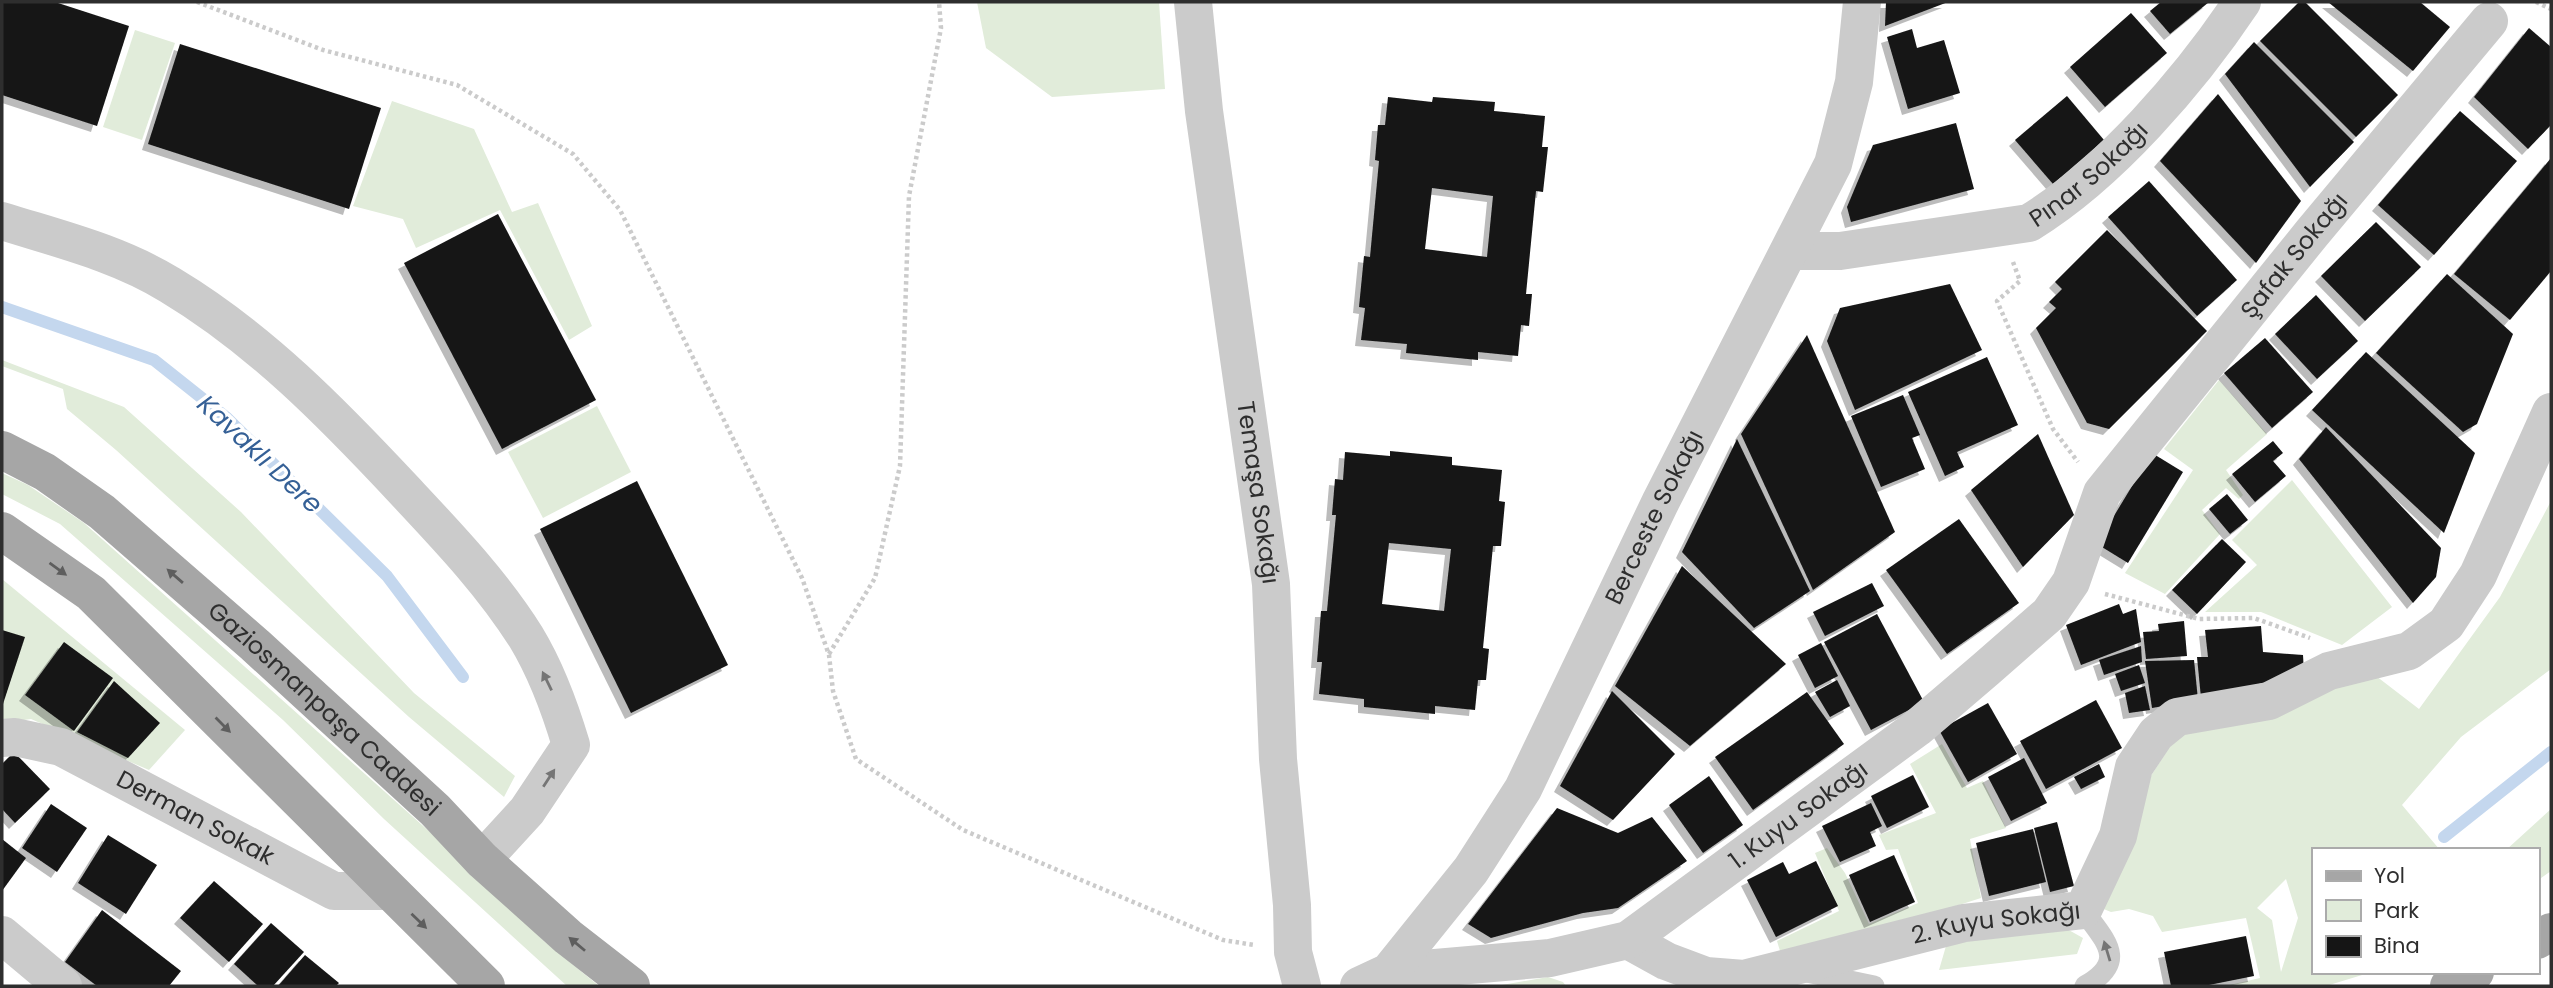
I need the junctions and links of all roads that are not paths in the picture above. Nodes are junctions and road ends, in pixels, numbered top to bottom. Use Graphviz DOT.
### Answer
graph roads {
  1 [pos="1193,2"];
  2 [pos="1862,2"];
  3 [pos="2242,2"];
  4 [pos="2489,22"];
  5 [pos="2,221"];
  6 [pos="1791,251"];
  7 [pos="2551,412"];
  8 [pos="2,450"];
  9 [pos="2102,493"];
  10 [pos="2,531"];
  11 [pos="2,738"];
  12 [pos="482,860"];
  13 [pos="389,891"];
  14 [pos="2083,910"];
  15 [pos="2,935"];
  16 [pos="1628,940"];
  17 [pos="1297,969"];
  18 [pos="1790,969"];
  19 [pos="2472,974"];
  20 [pos="1374,979"];
  21 [pos="62,986"];
  22 [pos="486,986"];
  23 [pos="631,986"];
  24 [pos="1874,986"];
  25 [pos="2085,986"];
  26 [pos="2449,986"];
  1 -- 17 [label="street, Temaşa Sokağı"];
  2 -- 6 [label="street, Berceste Sokağı"];
  3 -- 6 [label="street, Pınar Sokağı"];
  4 -- 9 [label="street, Şafak Sokağı"];
  12 -- 5 [label="street, one-way"];
  6 -- 20 [label="street, Berceste Sokağı"];
  7 -- 14 [label="street, 2. Kuyu Sokağı"];
  12 -- 8 [label="main road, Gaziosmanpaşa Caddesi, one-way"];
  9 -- 16 [label="street, 1. Kuyu Sokağı"];
  10 -- 13 [label="main road, one-way"];
  11 -- 13 [label="street, Derman Sokak"];
  23 -- 12 [label="main road, Gaziosmanpaşa Caddesi, one-way"];
  13 -- 22 [label="main road, one-way"];
  14 -- 18 [label="street, 2. Kuyu Sokağı"];
  25 -- 14 [label="lane, one-way"];
  15 -- 21 [label="street"];
  16 -- 18 [label="street, 2. Kuyu Sokağı"];
  16 -- 20 [label="street, 1. Kuyu Sokağı"];
  18 -- 24 [label="lane"];
  19 -- 26 [label="main road"];
}
